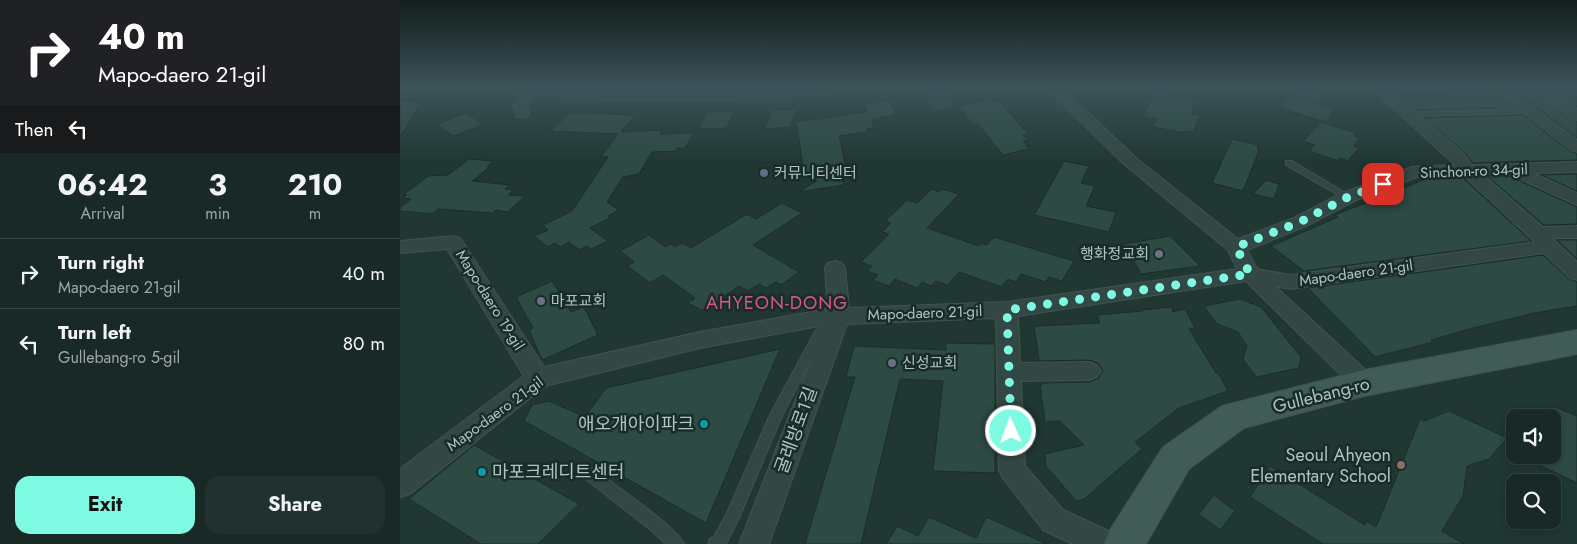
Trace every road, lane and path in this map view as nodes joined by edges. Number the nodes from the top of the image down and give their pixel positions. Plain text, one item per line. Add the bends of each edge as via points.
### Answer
1 (1078, 111) edge
2 (1408, 111) edge
3 (1513, 111) edge
4 (1528, 111) edge
5 (1411, 114) junction
6 (1577, 147) edge
7 (1289, 163) dead end
8 (1577, 167) edge
9 (1511, 169) junction
10 (1467, 170) junction
11 (1348, 197) junction
12 (1577, 200) edge
13 (1577, 232) edge
14 (1543, 239) junction
15 (400, 247) edge
16 (1236, 247) junction
17 (836, 268) dead end
18 (1577, 272) edge
19 (1250, 274) junction
20 (1007, 310) junction
21 (833, 317) junction
22 (1577, 342) edge
23 (1089, 371) dead end
24 (1008, 372) junction
25 (538, 378) junction
26 (1364, 383) junction
27 (587, 472) dead end
28 (400, 485) edge
29 (677, 544) edge
30 (715, 544) edge
31 (754, 544) edge
32 (1105, 544) edge
33 (1124, 544) edge

1 - 16 street via 1130,161
2 - 5 street
3 - 5 lane
4 - 6 street
5 - 10 street via 1458,157
7 - 11 lane
8 - 9 street, Sinchon-ro 34-gil
9 - 10 street, Sinchon-ro 34-gil
9 - 12 street
10 - 11 street, Sinchon-ro 34-gil via 1418,171
10 - 14 street
11 - 16 street, Sinchon-ro 34-gil via 1300,222
13 - 14 street, Mapo-daero 21-gil
14 - 18 street
14 - 19 street, Mapo-daero 21-gil via 1290,282
15 - 25 street, Mapo-daero 19-gil via 453,242
16 - 19 street
17 - 21 street
19 - 20 street, Mapo-daero 21-gil
19 - 26 street
20 - 21 street, Mapo-daero 21-gil
20 - 24 street
21 - 25 street, Mapo-daero 21-gil via 700,340
21 - 30 lane via 775,417 732,518
21 - 31 street, 굴레방로1길
22 - 26 street, Gullebang-ro
23 - 24 street
24 - 32 street via 1012,470 1053,520
25 - 28 street, Mapo-daero 21-gil
26 - 33 street, Gullebang-ro via 1234,416 1176,458
27 - 29 lane

